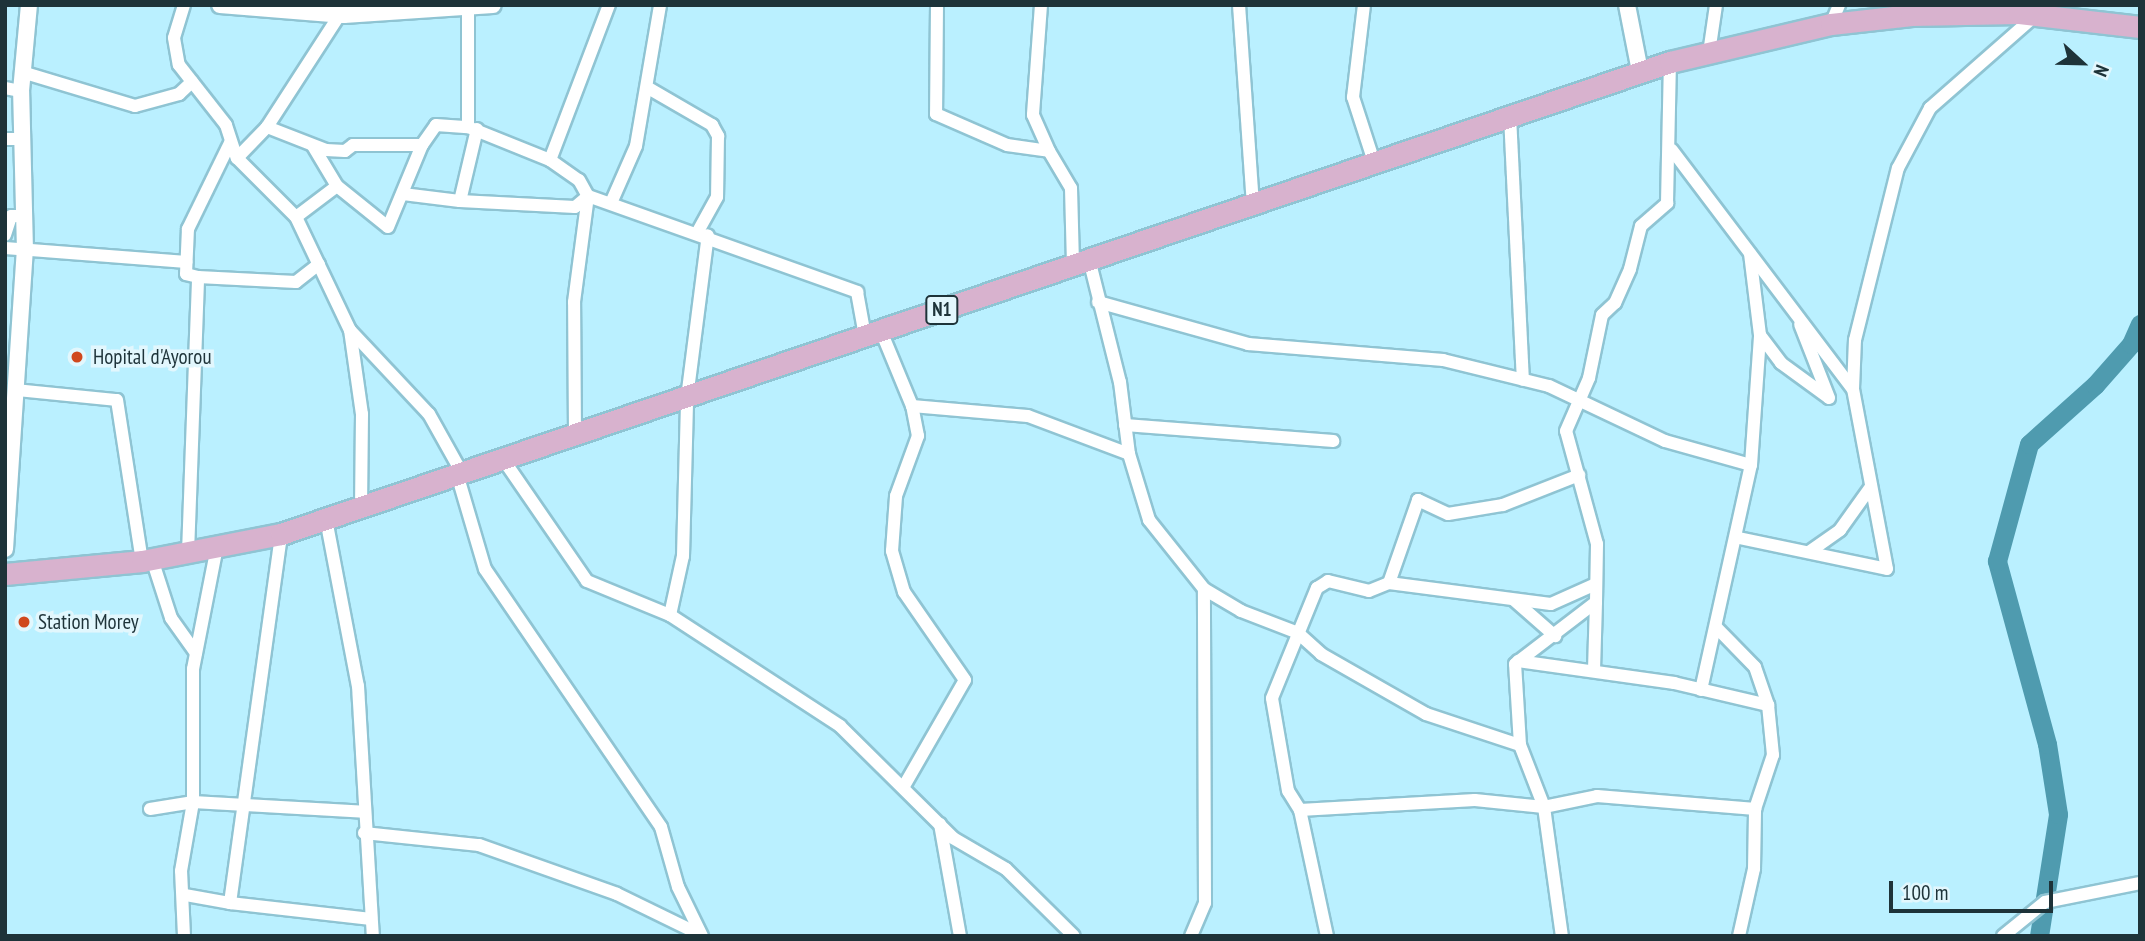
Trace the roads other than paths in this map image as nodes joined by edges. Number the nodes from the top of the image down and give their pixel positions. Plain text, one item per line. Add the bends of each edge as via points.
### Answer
1 (29, 5) edge
2 (184, 5) edge
3 (219, 5) edge
4 (494, 5) edge
5 (609, 5) edge
6 (660, 5) edge
7 (937, 5) edge
8 (1041, 5) edge
9 (1239, 5) edge
10 (1364, 5) edge
11 (1627, 5) edge
12 (1716, 5) edge
13 (468, 7) junction
14 (287, 8) edge
15 (416, 9) edge
16 (345, 10) edge
17 (1835, 14) edge
18 (2036, 15) junction
19 (2140, 27) edge
20 (1709, 53) junction
21 (1670, 62) junction
22 (1640, 71) junction
23 (22, 72) junction
24 (192, 82) junction
25 (650, 89) junction
26 (13, 90) edge
27 (1510, 116) junction
28 (267, 127) junction
29 (472, 128) junction
30 (5, 139) edge
31 (22, 139) junction
32 (230, 143) junction
33 (422, 145) junction
34 (313, 146) junction
35 (1672, 150) junction
36 (1049, 151) junction
37 (237, 158) junction
38 (550, 160) junction
39 (1374, 162) junction
40 (337, 186) junction
41 (403, 194) junction
42 (588, 196) junction
43 (460, 201) junction
44 (1253, 202) junction
45 (611, 203) junction
46 (14, 216) edge
47 (296, 218) junction
48 (703, 233) junction
49 (5, 235) edge
50 (5, 248) edge
51 (25, 251) junction
52 (1750, 253) junction
53 (186, 262) junction
54 (1081, 262) junction
55 (319, 264) junction
56 (198, 277) junction
57 (1098, 302) junction
58 (1798, 316) junction
59 (349, 330) junction
60 (873, 333) junction
61 (1760, 335) junction
62 (1523, 380) junction
63 (1853, 389) junction
64 (16, 390) junction
65 (687, 398) junction
66 (1576, 402) junction
67 (912, 406) junction
68 (1125, 425) junction
69 (575, 434) junction
70 (1333, 441) dead end
71 (1129, 454) junction
72 (503, 459) junction
73 (1751, 465) junction
74 (459, 474) junction
75 (1579, 475) junction
76 (1870, 488) junction
77 (361, 506) junction
78 (326, 519) junction
79 (281, 534) junction
80 (1739, 538) junction
81 (218, 547) junction
82 (5, 549) edge
83 (1809, 552) junction
84 (188, 553) junction
85 (147, 560) junction
86 (5, 574) edge
87 (1389, 583) junction
88 (1596, 584) junction
89 (1204, 589) junction
90 (1511, 597) junction
91 (1596, 602) junction
92 (670, 615) junction
93 (1717, 628) junction
94 (1298, 633) junction
95 (1555, 636) junction
96 (196, 653) junction
97 (1518, 661) junction
98 (1594, 670) junction
99 (1702, 690) junction
100 (1768, 705) junction
101 (1520, 745) junction
102 (904, 786) junction
103 (193, 802) junction
104 (1544, 807) junction
105 (241, 808) junction
106 (150, 809) dead end
107 (1755, 809) junction
108 (1300, 810) junction
109 (364, 812) junction
110 (940, 824) junction
111 (364, 833) junction
112 (2140, 883) edge
113 (185, 895) junction
114 (230, 903) junction
115 (371, 919) junction
116 (702, 935) edge
117 (184, 936) edge
118 (373, 936) edge
119 (960, 936) edge
120 (1074, 936) edge
121 (1191, 936) edge
122 (1327, 936) edge
123 (1562, 936) edge
124 (1740, 936) edge
125 (2003, 936) edge

1 - 23 street
2 - 24 street via 174,38 179,65
3 - 14 street
4 - 13 street
5 - 38 street
6 - 25 street
7 - 36 street via 936,114 1007,145
8 - 36 street via 1033,115
9 - 44 street
10 - 39 street via 1353,97
11 - 22 street
12 - 20 street
13 - 15 street
13 - 29 street
14 - 16 street
15 - 16 street
16 - 28 street
17 - 18 main road, N1
17 - 20 main road, N1
18 - 19 main road, N1
18 - 63 street via 1930,108 1898,168 1855,340
20 - 21 main road, N1
21 - 22 main road, N1
21 - 35 street
22 - 27 main road, N1
23 - 24 street via 135,106 179,94
23 - 26 street
24 - 32 street via 226,125
25 - 45 street via 636,146
25 - 48 street via 712,125 718,136 717,197
26 - 31 street
27 - 39 main road, N1
27 - 62 street
28 - 34 street
28 - 37 street
29 - 33 street via 436,125
29 - 38 street
29 - 43 street
30 - 31 street
31 - 46 street
32 - 37 street
32 - 53 street via 188,229
33 - 34 street via 353,145 345,151
33 - 41 street
34 - 40 street
35 - 52 street
35 - 66 street via 1667,203 1641,226 1615,303 1602,315 1589,378
36 - 54 street via 1071,188
37 - 47 street
38 - 42 street via 579,180
39 - 44 main road, N1
40 - 41 street via 388,227
40 - 47 street
41 - 43 street
42 - 43 street via 575,207
42 - 45 street
42 - 69 street via 573,302
44 - 54 main road, N1
45 - 48 street
46 - 49 street
46 - 51 street
47 - 55 street
48 - 60 street via 857,292
48 - 65 street
50 - 51 street
51 - 53 street
51 - 64 street
52 - 58 street
52 - 61 street
53 - 56 street via 186,274
54 - 57 street
54 - 60 main road, N1
55 - 56 street via 296,282
55 - 59 street
56 - 84 street
57 - 62 street via 1248,344 1443,360
57 - 68 street
58 - 61 street via 1829,398 1781,363
58 - 63 street
59 - 74 street via 429,414
59 - 77 street via 362,414
60 - 65 main road, N1
60 - 67 street
61 - 73 street
62 - 66 street
63 - 76 street
64 - 82 street
64 - 85 street via 117,400
65 - 69 main road, N1
65 - 92 street via 690,492
66 - 73 street via 1665,441
66 - 75 street via 1566,431
67 - 71 street via 1028,416
67 - 102 street via 918,436 896,496 892,551 904,592 965,680
68 - 70 street
68 - 71 street
69 - 72 main road, N1
71 - 89 street via 1149,520
72 - 74 main road, N1
72 - 92 street via 587,581
73 - 80 street
74 - 77 main road, N1
74 - 116 street via 485,569 661,827 678,887
75 - 87 street via 1503,505 1448,514 1418,500
75 - 88 street via 1597,544
76 - 83 street via 1840,530
76 - 83 street via 1887,569
77 - 78 main road, N1
78 - 79 main road, N1
78 - 109 street via 358,686
79 - 81 main road, N1
79 - 105 street
80 - 83 street
80 - 93 street
81 - 84 main road, N1
81 - 96 street
84 - 85 main road, N1
85 - 86 main road, N1
85 - 96 street via 171,618
87 - 90 street via 1457,596
87 - 94 street via 1369,591 1321,582
88 - 90 street via 1551,604
88 - 91 street
89 - 94 street
89 - 121 street via 1205,903
90 - 95 street
91 - 95 street
91 - 98 street
92 - 102 street via 840,726
93 - 99 street
93 - 100 street via 1755,667
94 - 101 street via 1321,654 1426,714
94 - 108 street via 1272,698 1287,791
95 - 97 street
96 - 103 street
97 - 98 street
97 - 101 street
98 - 99 street
99 - 100 street
100 - 107 street via 1773,755
101 - 104 street
102 - 110 street
103 - 105 street
103 - 106 street
103 - 113 street via 181,871
104 - 107 street via 1597,796
104 - 108 street via 1475,800
104 - 123 street
105 - 109 street
105 - 114 street
107 - 124 street via 1754,869
108 - 122 street
109 - 111 street
110 - 119 street
110 - 120 street via 1006,869
111 - 115 street
111 - 116 street via 479,845 617,894
112 - 125 street via 2046,902
113 - 114 street
113 - 117 street
114 - 115 street
115 - 118 street

